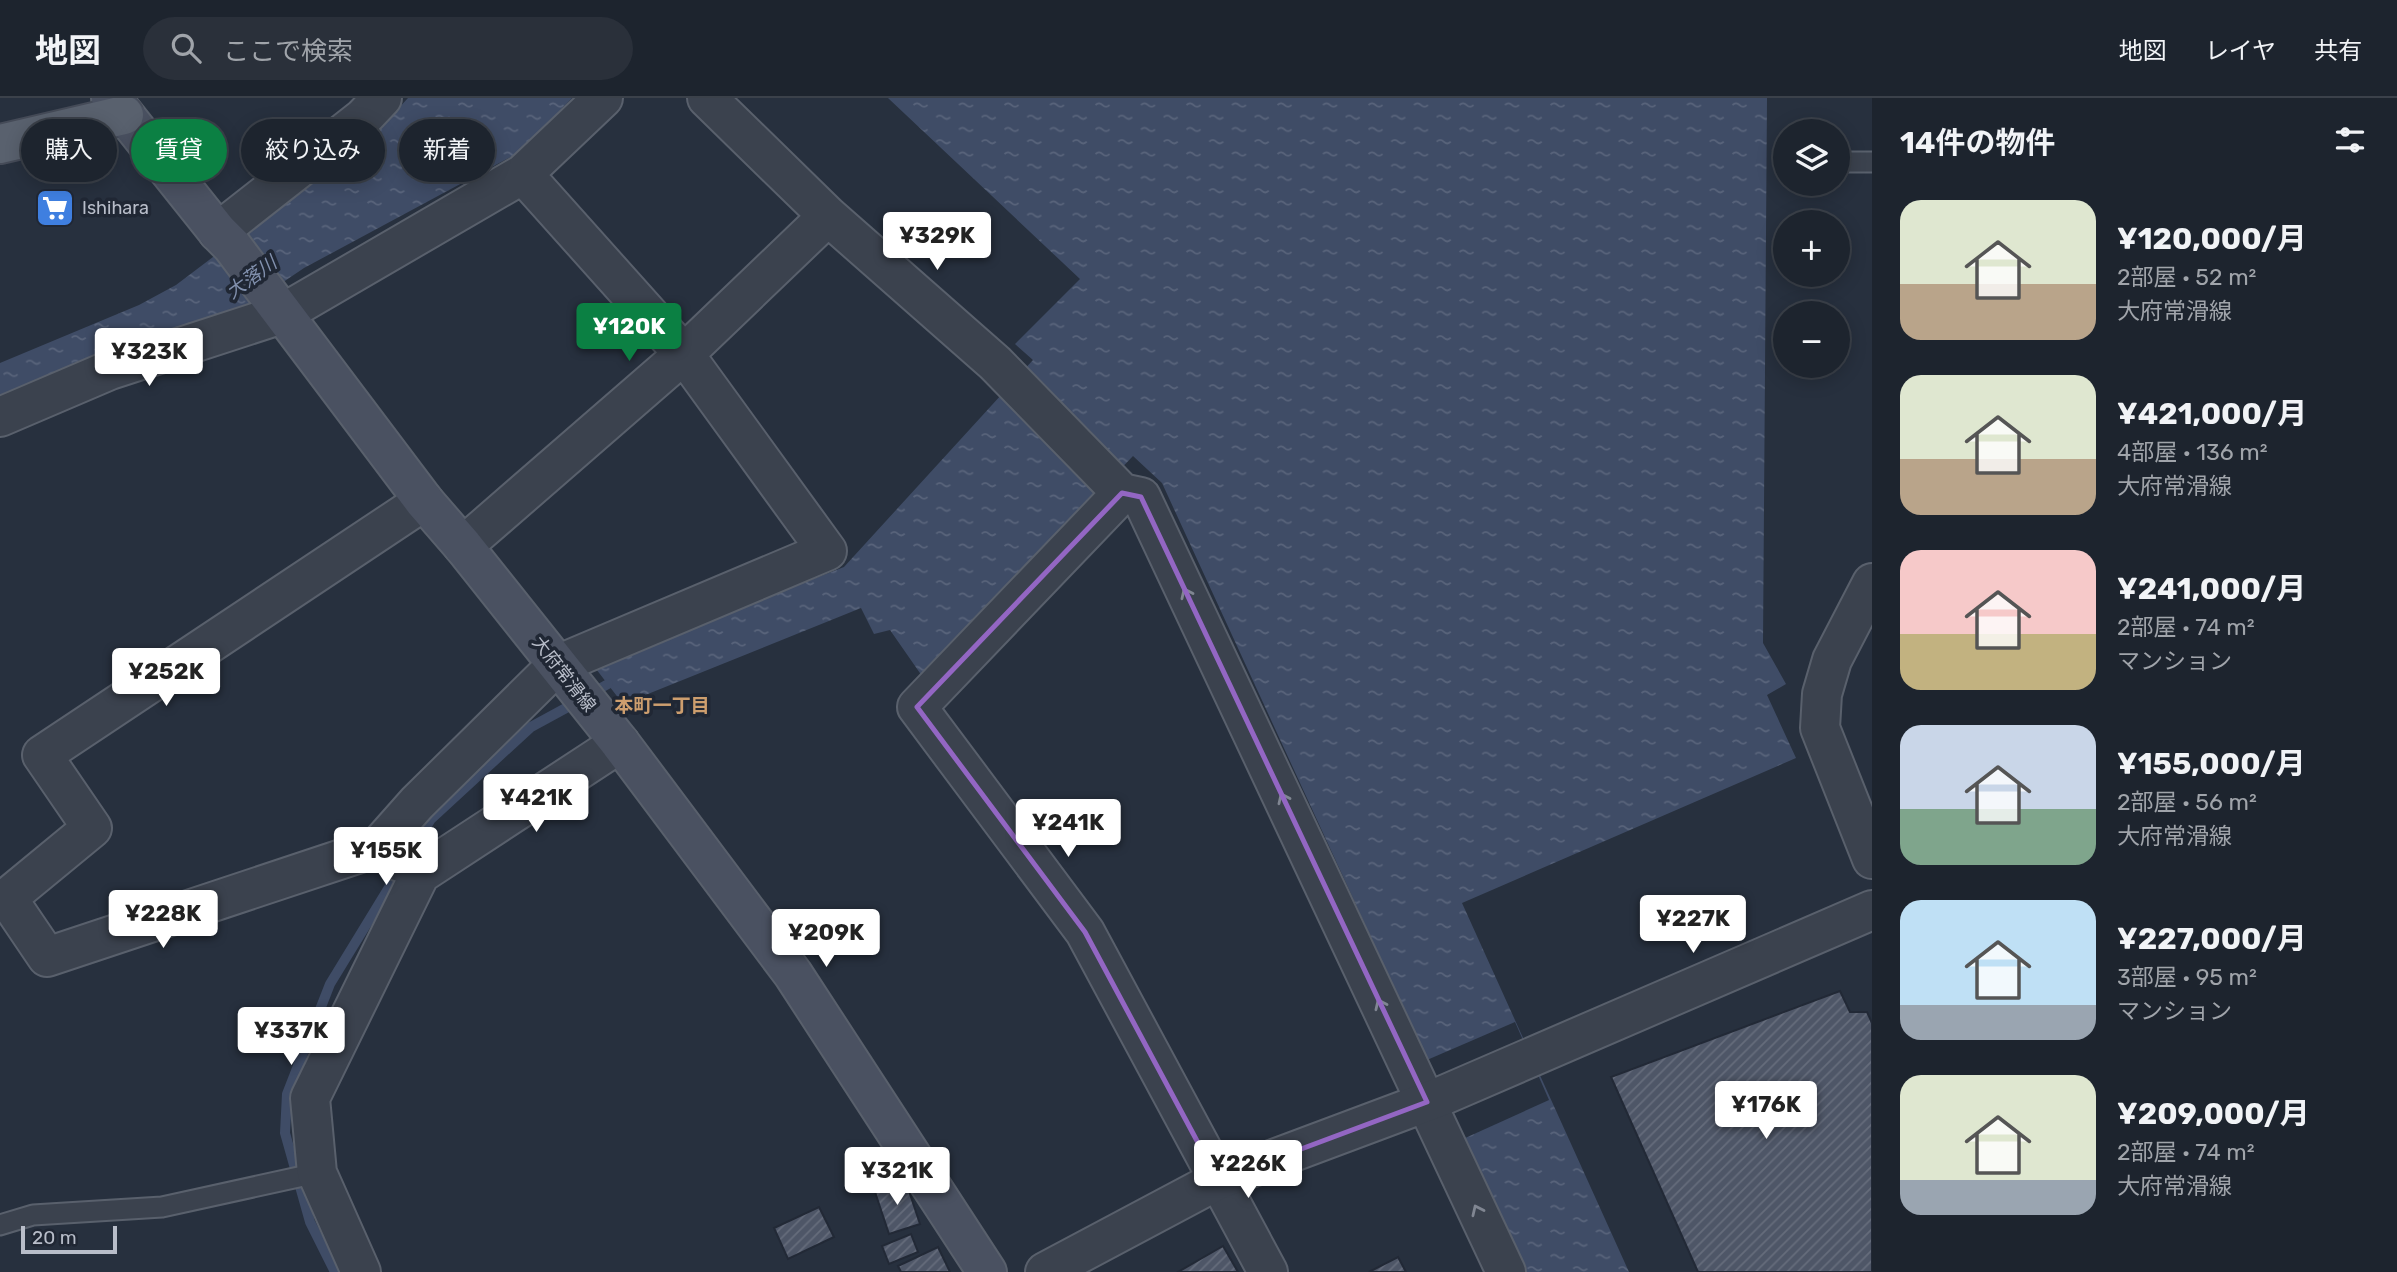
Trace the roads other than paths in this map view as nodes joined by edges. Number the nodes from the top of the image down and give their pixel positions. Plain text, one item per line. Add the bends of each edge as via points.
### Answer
1 (603, 98) edge
2 (707, 98) edge
3 (116, 103) edge
4 (363, 105) edge
5 (0, 144) edge
6 (1850, 162) edge
7 (1872, 162) edge
8 (523, 174) junction
9 (828, 216) junction
10 (225, 239) junction
11 (276, 306) junction
12 (684, 354) junction
13 (0, 417) edge
14 (1122, 493) junction
15 (424, 501) junction
16 (463, 546) junction
17 (1872, 583) edge
18 (564, 673) junction
19 (608, 729) junction
20 (382, 849) junction
21 (1872, 859) edge
22 (419, 874) junction
23 (3, 899) edge
24 (1872, 910) edge
25 (1432, 1100) junction
26 (316, 1174) junction
27 (1217, 1180) junction
28 (0, 1225) edge
29 (361, 1272) edge
30 (987, 1272) edge
31 (1045, 1272) edge
32 (1268, 1272) edge
33 (1506, 1272) edge

1 - 8 street
2 - 9 street
3 - 5 main road
3 - 10 main road, 大府常滑線
4 - 10 street
6 - 7 lane
8 - 11 street
8 - 12 street
9 - 12 street
9 - 14 street via 995,363
10 - 11 main road, 大府常滑線
11 - 13 street
11 - 15 main road, 大府常滑線
12 - 16 street
12 - 18 street via 827,551
25 -> 14 street via 1141,497
14 - 27 street via 917,706 1085,932
15 - 16 main road, 大府常滑線
15 - 23 street via 41,755 92,828
16 - 18 main road, 大府常滑線
17 - 21 street via 1832,660 1822,694 1820,729
18 - 19 main road, 大府常滑線
18 - 20 street via 417,803
19 - 22 street
19 - 30 main road, 大府常滑線 via 793,974
20 - 22 street
20 - 23 street via 47,957
22 - 26 street via 310,1098
24 - 25 street
25 - 27 street
33 -> 25 street
26 - 28 lane via 162,1207 33,1215
26 - 29 street
27 - 31 street
27 - 32 street

